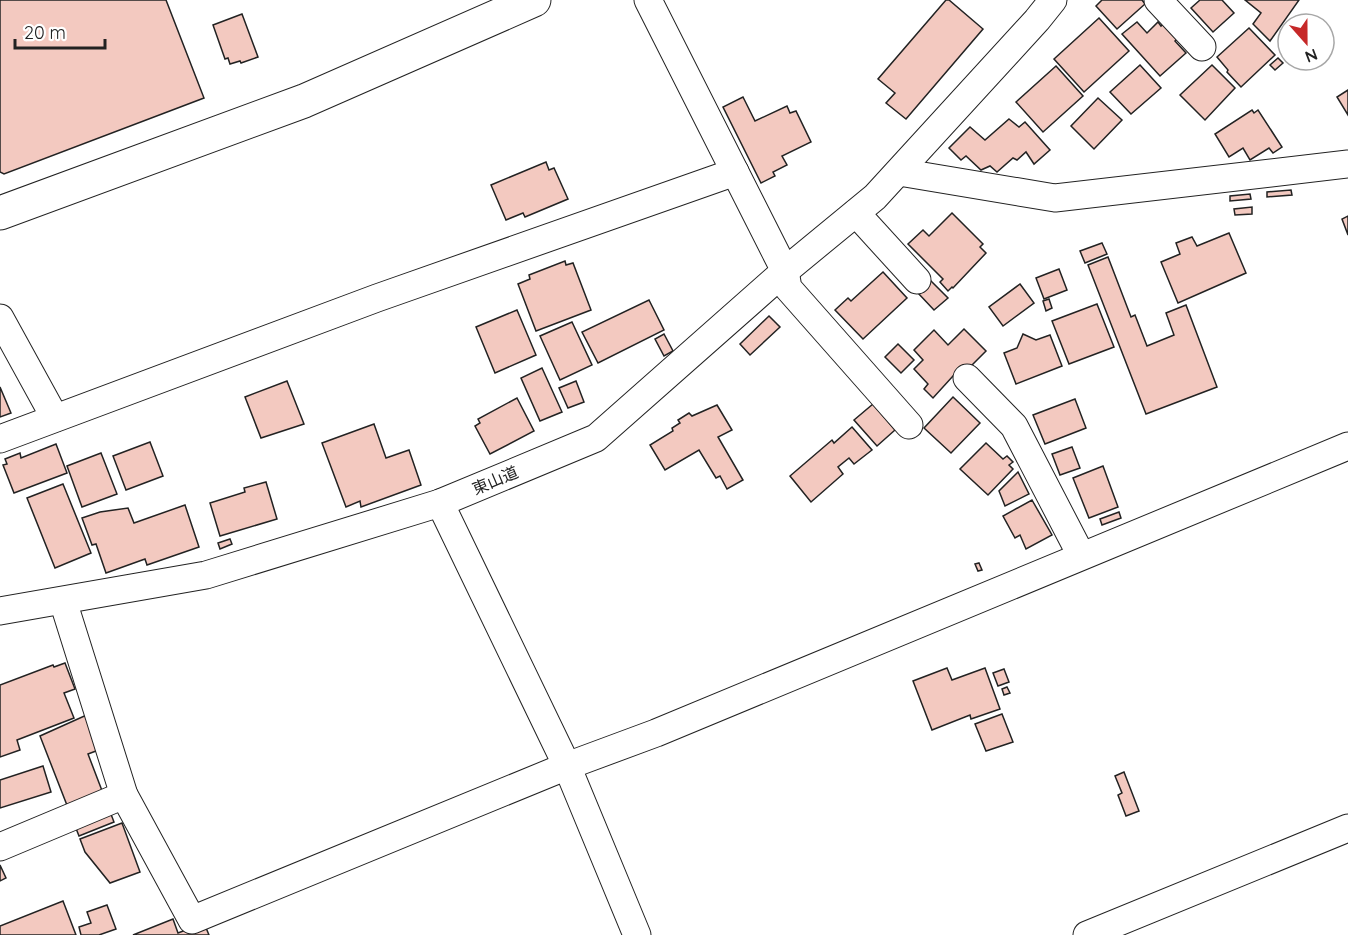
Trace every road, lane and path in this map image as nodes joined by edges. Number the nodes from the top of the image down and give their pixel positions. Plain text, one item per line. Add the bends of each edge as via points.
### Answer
1 (534, 0) edge
2 (648, 0) edge
3 (1053, 0) edge
4 (1158, 0) edge
5 (1202, 47) dead end
6 (1348, 164) edge
7 (735, 172) junction
8 (899, 172) junction
9 (0, 213) edge
10 (856, 213) junction
11 (785, 271) junction
12 (917, 280) dead end
13 (0, 318) edge
14 (967, 378) dead end
15 (55, 418) junction
16 (909, 425) dead end
17 (0, 439) edge
18 (1348, 446) edge
19 (440, 503) junction
20 (1081, 555) junction
21 (63, 601) junction
22 (0, 611) edge
23 (567, 766) junction
24 (124, 795) junction
25 (1348, 828) edge
26 (0, 847) edge
27 (637, 935) edge
28 (1087, 935) edge

1 - 9 street via 304,101
2 - 7 street
3 - 8 street, 東山道
4 - 5 street
6 - 8 street via 1055,198
7 - 11 street
7 - 15 street via 377,298
8 - 10 street, 東山道
10 - 11 street, 東山道
10 - 12 street
11 - 16 street via 788,288
11 - 19 street, 東山道 via 596,438
13 - 15 street
14 - 20 street via 1014,426
15 - 17 street
18 - 20 street
19 - 21 street, 東山道 via 206,575
19 - 23 street
20 - 23 street via 656,733
21 - 22 street, 東山道
21 - 24 street
23 - 24 street via 192,920
23 - 27 street
24 - 26 street
25 - 28 street

